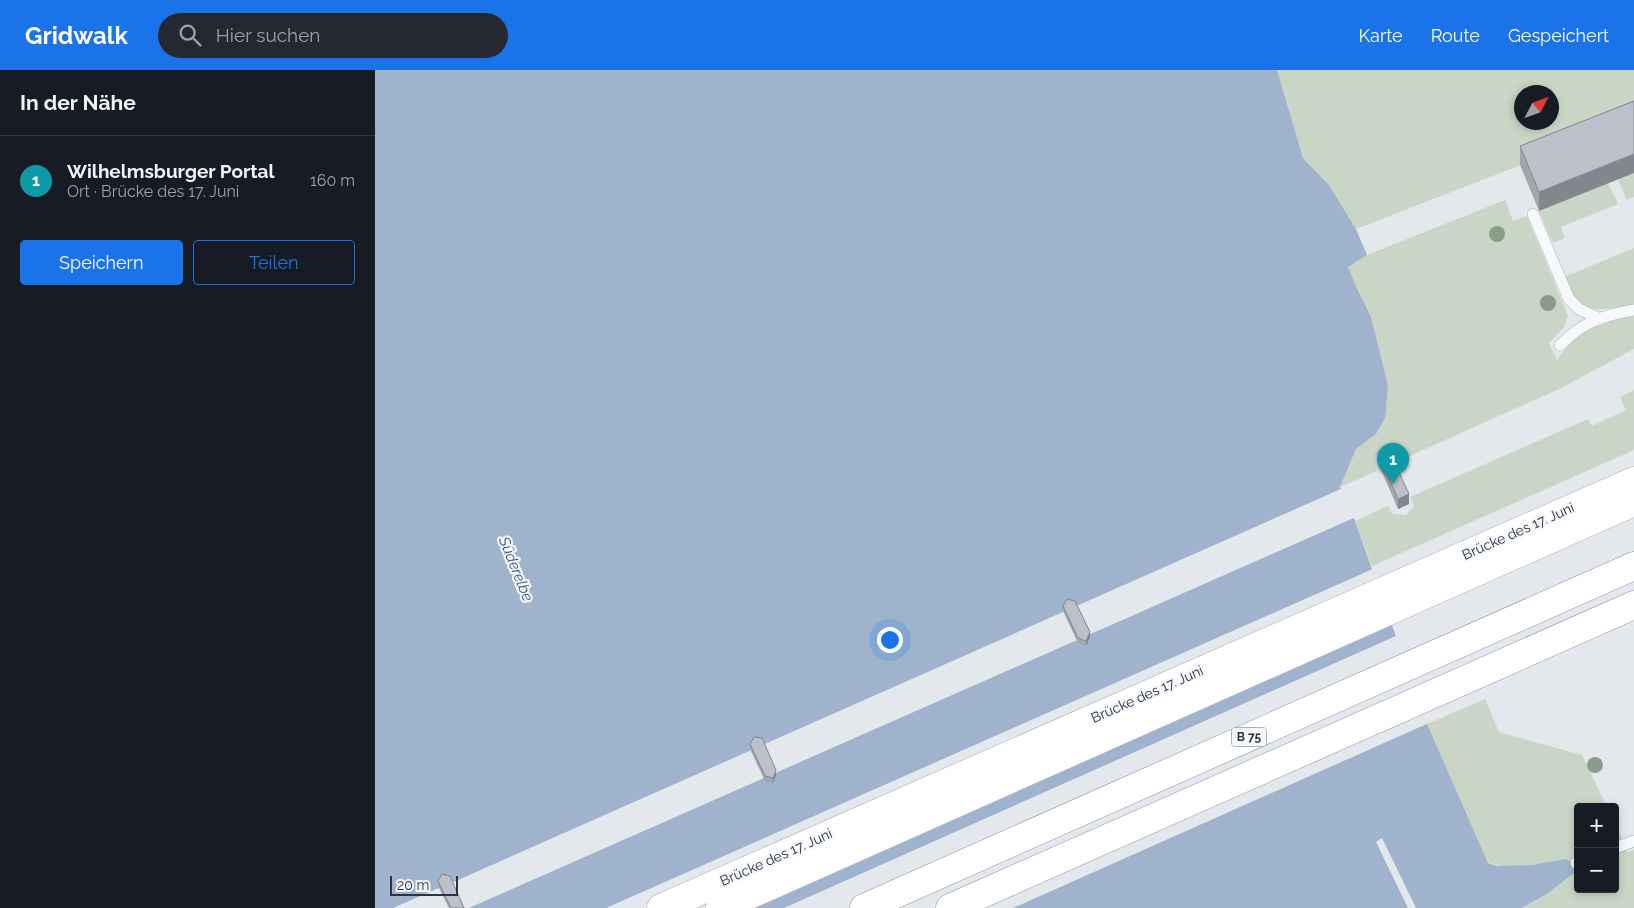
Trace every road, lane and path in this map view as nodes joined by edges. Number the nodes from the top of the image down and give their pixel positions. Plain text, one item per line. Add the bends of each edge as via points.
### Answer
1 (1533, 214) dead end
2 (1634, 310) edge
3 (1598, 318) junction
4 (1561, 345) dead end
5 (1630, 493) edge
6 (1634, 566) edge
7 (1634, 605) edge
8 (1634, 841) edge
9 (1619, 847) edge
10 (661, 908) edge
11 (720, 908) edge
12 (864, 908) edge
13 (950, 908) edge

1 - 3 lane via 1569,299 1579,309
2 - 3 lane
3 - 4 lane via 1576,330
5 - 10 main road, Brücke des 17. Juni
5 - 11 main road, Brücke des 17. Juni
6 - 12 main road, B 75
7 - 13 main road, B 75
8 - 9 lane

